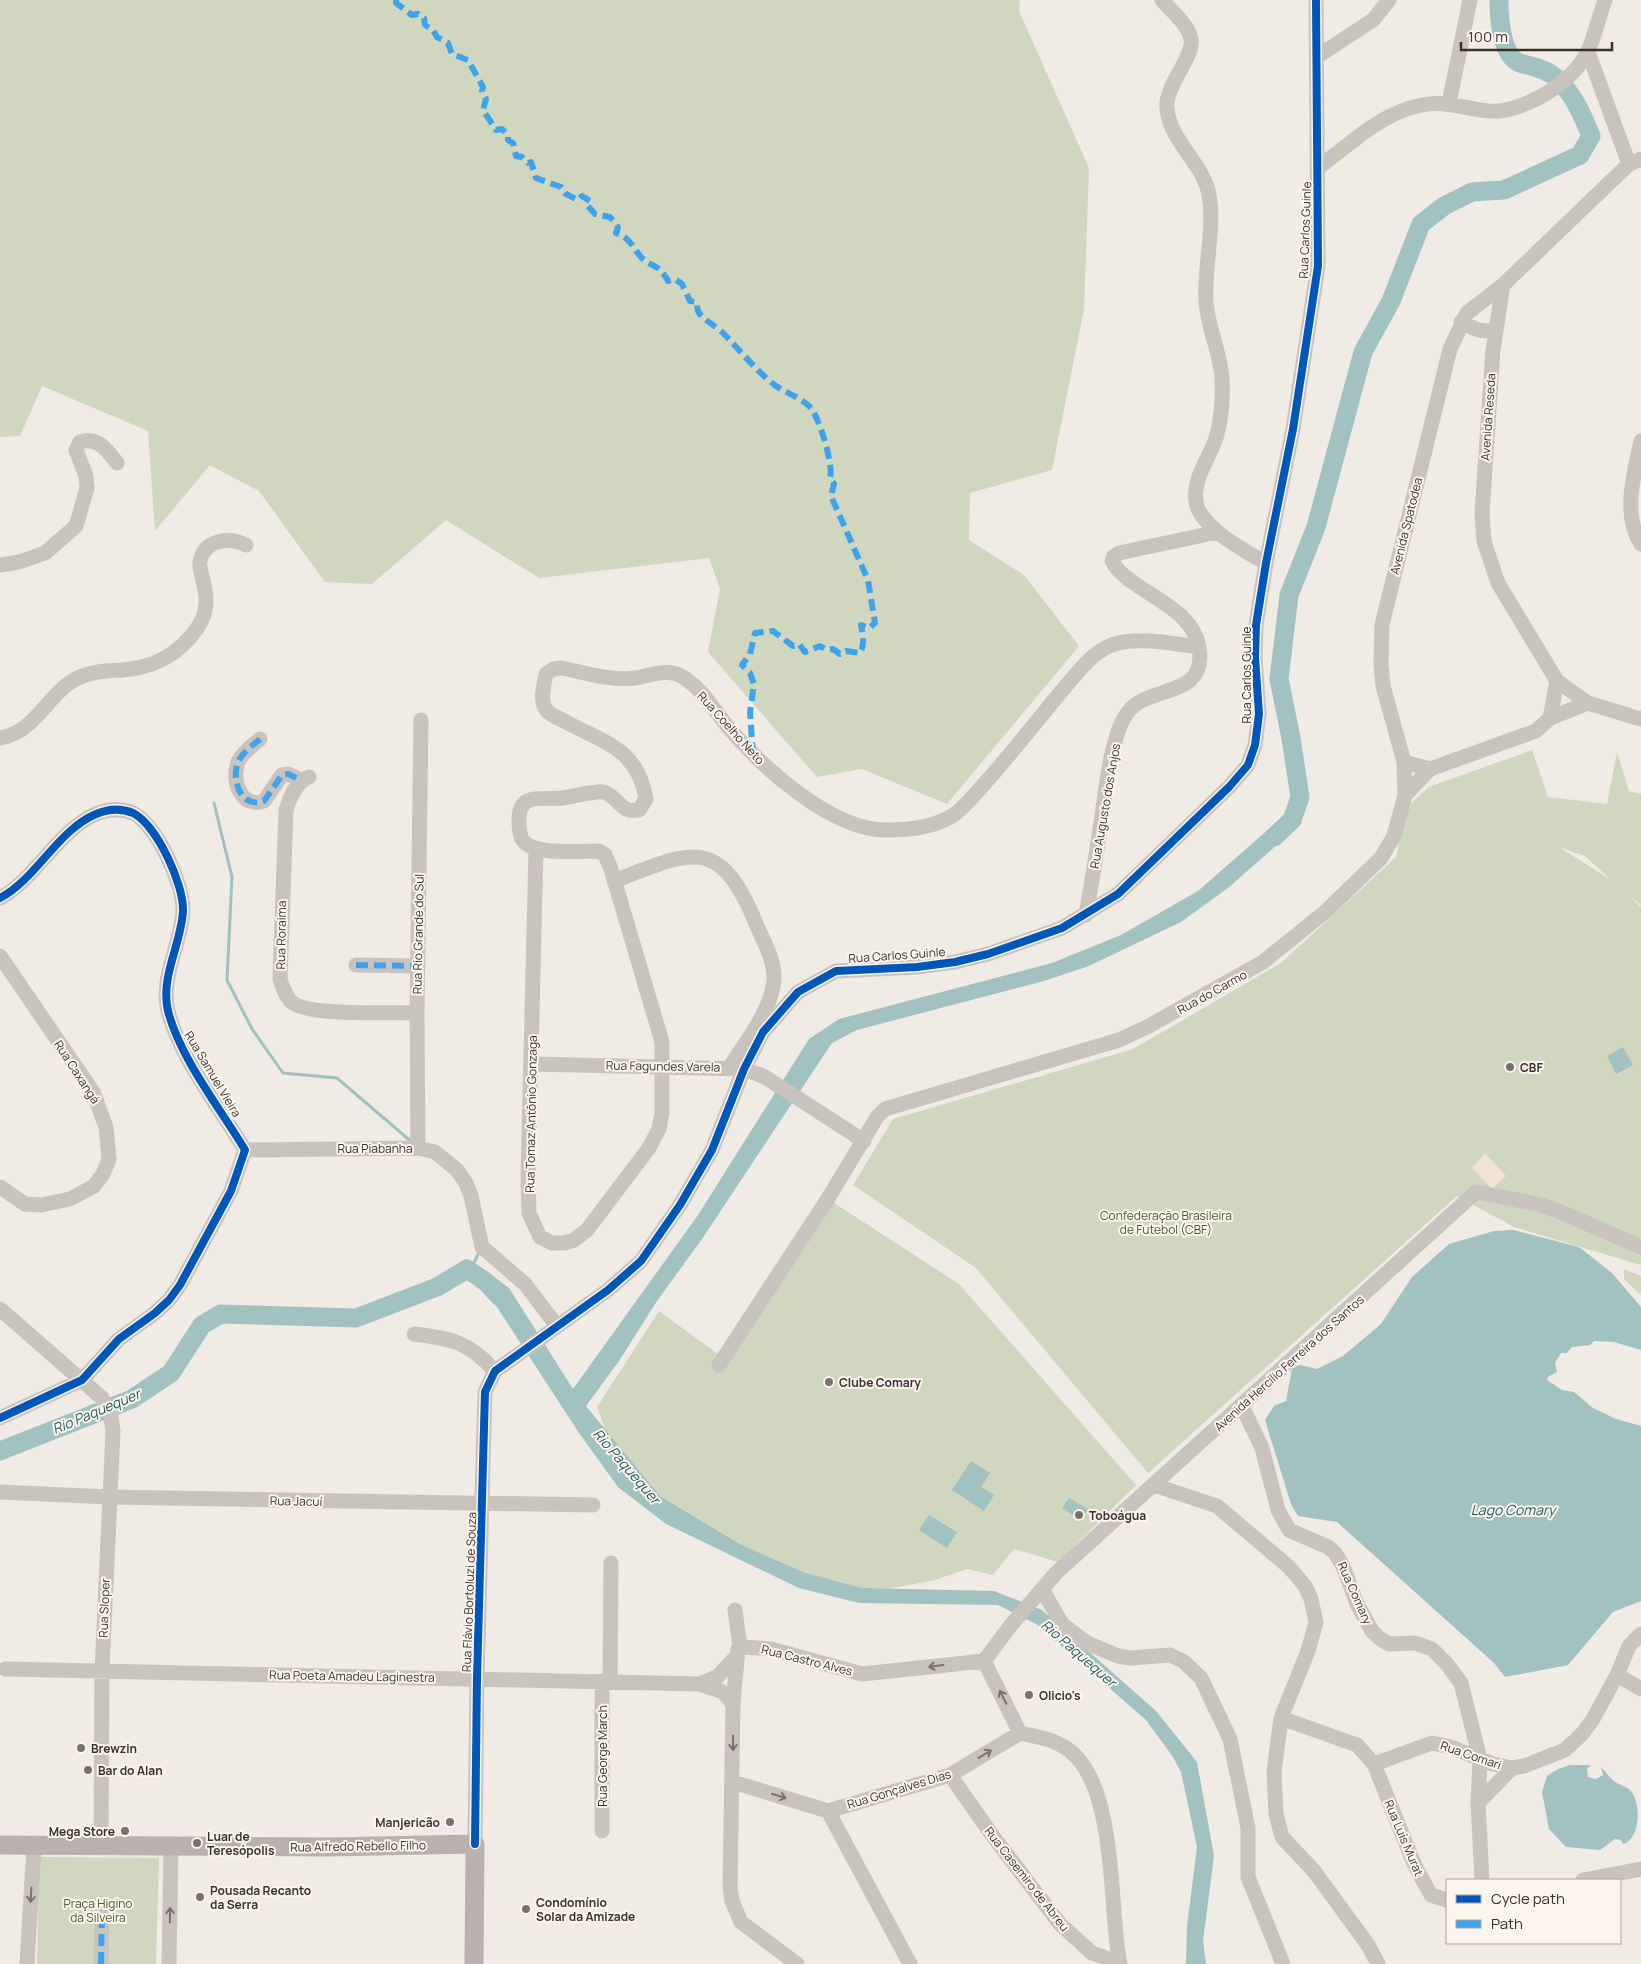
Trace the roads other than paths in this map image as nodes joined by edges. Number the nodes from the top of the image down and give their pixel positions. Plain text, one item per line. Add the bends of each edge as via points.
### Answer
1 (1162, 0) edge
2 (1316, 0) edge
3 (1389, 0) edge
4 (1470, 0) edge
5 (1605, 0) edge
6 (1588, 52) junction
7 (1318, 56) junction
8 (1449, 102) junction
9 (1635, 161) edge
10 (1318, 168) junction
11 (1503, 285) junction
12 (1461, 322) junction
13 (1496, 332) junction
14 (1641, 441) edge
15 (117, 463) dead end
16 (1218, 532) junction
17 (1641, 544) edge
18 (246, 545) dead end
19 (1266, 563) junction
20 (0, 565) edge
21 (1199, 647) junction
22 (1557, 681) junction
23 (1588, 703) junction
24 (1550, 718) junction
25 (1641, 719) edge
26 (421, 720) dead end
27 (0, 738) edge
28 (260, 739) dead end
29 (1404, 762) junction
30 (1430, 769) junction
31 (1405, 795) junction
32 (536, 850) junction
33 (614, 881) junction
34 (0, 898) edge
35 (1086, 915) junction
36 (0, 956) edge
37 (356, 966) dead end
38 (418, 966) junction
39 (417, 1013) junction
40 (532, 1064) junction
41 (662, 1066) junction
42 (737, 1068) junction
43 (864, 1141) junction
44 (418, 1148) junction
45 (245, 1150) junction
46 (0, 1188) edge
47 (1641, 1247) edge
48 (0, 1309) edge
49 (551, 1330) junction
50 (414, 1334) dead end
51 (719, 1365) dead end
52 (495, 1371) junction
53 (82, 1380) junction
54 (1242, 1406) junction
55 (0, 1418) edge
56 (1154, 1485) junction
57 (0, 1492) edge
58 (109, 1497) junction
59 (484, 1505) junction
60 (593, 1505) dead end
61 (611, 1563) dead end
62 (1042, 1589) junction
63 (735, 1610) dead end
64 (1641, 1634) edge
65 (738, 1652) junction
66 (984, 1661) junction
67 (5, 1669) dead end
68 (102, 1671) junction
69 (1617, 1675) junction
70 (477, 1678) junction
71 (606, 1682) junction
72 (699, 1684) junction
73 (1641, 1689) edge
74 (733, 1704) junction
75 (1281, 1718) junction
76 (1020, 1733) junction
77 (1480, 1759) junction
78 (1374, 1764) junction
79 (1512, 1768) junction
80 (950, 1775) junction
81 (733, 1782) junction
82 (1478, 1803) junction
83 (828, 1811) junction
84 (602, 1831) dead end
85 (475, 1844) junction
86 (0, 1845) edge
87 (34, 1846) junction
88 (171, 1846) junction
89 (101, 1847) junction
90 (1641, 1869) edge
91 (1482, 1879) edge
92 (1588, 1879) edge
93 (1446, 1900) edge
94 (102, 1914) dead end
95 (27, 1964) edge
96 (102, 1964) edge
97 (169, 1964) edge
98 (474, 1964) edge
99 (797, 1964) edge
100 (910, 1964) edge
101 (1120, 1964) edge
102 (1282, 1964) edge
103 (1378, 1964) edge

1 - 16 street via 1191,39 1191,49 1170,89 1166,108 1170,126 1208,189 1207,316 1222,375 1222,403 1215,440 1196,491 1200,512
2 - 7 street, Rua Carlos Guinle
3 - 7 street via 1373,20
4 - 8 street
5 - 6 street
6 - 8 street via 1568,76 1526,105 1505,111 1487,111
6 - 9 street
7 - 10 street, Rua Carlos Guinle
8 - 10 street via 1420,105 1386,117
9 - 11 street
10 - 19 street, Rua Carlos Guinle via 1318,266 1293,429
11 - 12 street, Avenida Spatodea via 1467,313
11 - 13 street, Avenida Reseda
12 - 13 street via 1478,330
12 - 29 street, Avenida Spatodea via 1450,349 1382,625 1380,664 1383,686
13 - 22 street, Avenida Reseda via 1482,513 1484,541 1498,583
14 - 17 street via 1632,482 1631,515 1635,535
15 - 20 street via 97,441 80,442 76,450 87,488 76,526 45,553
16 - 19 street
16 - 21 street via 1119,553 1113,556 1112,561 1118,570 1172,607 1195,635
18 - 27 street via 225,540 206,550 200,561 207,606 191,637 172,655 146,667 106,670 79,677 24,727
19 - 35 street, Rua Carlos Guinle via 1256,625 1259,714 1252,757 1229,787 1131,882
21 - 32 street, Rua Coelho Neto via 1131,641 1102,649 1086,662 1010,755 954,814 920,828 887,830 857,826 780,780 728,728 705,698 680,676 660,673 621,679 553,669 546,674 544,683 546,710 604,740 625,755 642,777 646,799 639,810 632,812 626,811 601,791 527,801 519,816 520,832 527,845
21 - 35 street, Rua Augusto dos Anjos via 1196,672 1191,680 1144,700 1124,718 1108,777
22 - 23 street, Avenida Reseda
22 - 24 street
23 - 24 street, Rua do Carmo
23 - 25 street, Avenida Reseda
24 - 30 street, Rua do Carmo via 1536,731
26 - 38 street, Rua Rio Grande do Sul
28 - 39 street, Rua Roraima via 238,762 237,786 244,799 251,803 264,801 282,775 305,779 290,798 283,830 280,979 285,992 292,1003 310,1010
29 - 30 street
29 - 31 street, Avenida Spatodea
30 - 31 street, Rua do Carmo
31 - 43 street, Rua do Carmo via 1394,836 1381,858 1324,912 1263,962 1119,1040 896,1104 877,1117
32 - 33 street, Rua Tomaz Antônio Gonzaga via 599,851 608,860
32 - 40 street, Rua Tomaz Antônio Gonzaga
33 - 41 street, Rua Tomaz Antônio Gonzaga via 657,1022 662,1042
33 - 42 street via 671,860 694,856 722,866 739,887 772,962 774,977 771,996
34 - 45 street, Rua Samuel Vieira via 30,874 79,825 96,814 115,809 133,814 148,825 173,870 183,910 167,979 168,1009 174,1030
35 - 42 street, Rua Carlos Guinle via 1035,938 955,962 843,970 824,976 798,992
36 - 46 street, Rua Caxangá via 93,1092 106,1127 109,1159 94,1186 70,1199 41,1206 25,1204
37 - 38 street
38 - 39 street, Rua Rio Grande do Sul
39 - 44 street, Rua Rio Grande do Sul
40 - 41 street, Rua Fagundes Varela
40 - 41 street, Rua Tomaz Antônio Gonzaga via 530,1213 540,1237 552,1243 574,1240 587,1230 649,1148 659,1130 662,1114
41 - 42 street, Rua Fagundes Varela
42 - 43 street, Rua Fagundes Varela via 765,1077
42 - 49 street, Rua Flávio Bortoluzi de Souza via 712,1150 660,1236 625,1276
43 - 51 street, Rua do Carmo
44 - 45 street, Rua Piabanha
44 - 49 street, Rua Piabanha via 435,1152 457,1170 471,1196 482,1247 525,1284
45 - 53 street via 230,1191 180,1285 162,1307 107,1349
47 - 54 street, Avenida Hercílio Ferreira dos Santos via 1556,1210 1476,1192
48 - 53 street, Rua Sloper
49 - 52 street, Rua Flávio Bortoluzi de Souza
50 - 52 street via 465,1345
52 - 59 street, Rua Flávio Bortoluzi de Souza via 485,1392
53 - 55 street
53 - 58 street, Rua Sloper via 102,1398 111,1416
54 - 56 street, Avenida Hercílio Ferreira dos Santos
54 - 77 street, Rua Comary via 1262,1448 1283,1522 1289,1530 1328,1546 1335,1553 1357,1604 1379,1638 1389,1644 1423,1644 1447,1664 1465,1694
56 - 62 street, Avenida Hercílio Ferreira dos Santos
56 - 75 street via 1217,1506 1289,1567 1305,1586 1315,1609 1316,1622
57 - 58 street, Rua Jacuí
58 - 59 street, Rua Jacuí
58 - 68 street, Rua Sloper
59 - 60 street, Rua Jacuí
59 - 70 street, Rua Flávio Bortoluzi de Souza
61 - 71 street, Rua George March
62 - 66 street, Avenida Hercílio Ferreira dos Santos
62 - 102 street via 1062,1624 1087,1644 1131,1658 1170,1655 1183,1661 1201,1678 1230,1739 1248,1828 1248,1877
63 - 65 street
64 - 69 street, Rua Comari via 1629,1646
66 -> 65 street, Rua Castro Alves via 862,1674 771,1649
65 - 72 street, Rua Poeta Amadeu Laginestra via 717,1677
65 - 74 street
76 -> 66 street
67 - 68 street, Rua Poeta Amadeu Laginestra
68 - 70 street, Rua Poeta Amadeu Laginestra
68 - 89 street, Rua Sloper
69 - 73 street
69 - 79 street, Rua Comari via 1593,1718 1573,1744 1542,1759
70 - 71 street, Rua Poeta Amadeu Laginestra
70 - 85 street, Rua Flávio Bortoluzi de Souza
71 - 72 street, Rua Poeta Amadeu Laginestra
71 - 84 street, Rua George March
72 - 74 street, Rua Poeta Amadeu Laginestra via 724,1692
74 -> 81 street
75 - 78 street via 1357,1745
75 - 103 street via 1274,1792 1282,1837 1314,1870
80 -> 76 street, Rua Gonçalves Dias
76 - 101 street via 1061,1745 1073,1753 1096,1788 1108,1852
77 - 78 street, Rua Comari via 1432,1743
77 - 79 street, Rua Comari
77 - 82 street, Rua Comary
78 - 93 street, Rua Luís Murat via 1420,1877 1431,1895
79 - 82 street
80 - 83 street, Rua Gonçalves Dias
80 - 101 street, Rua Casemiro de Abreu via 1060,1924 1092,1953
81 -> 83 street
81 - 99 street via 730,1886 736,1914 754,1933
82 - 91 street, Rua Comary
83 - 100 street
85 - 88 main road, Rua Alfredo Rebello Filho
85 - 98 main road, Rua Flávio Bortoluzi de Souza
86 - 87 main road, Rua Alfredo Rebello Filho
87 - 89 main road, Rua Alfredo Rebello Filho
87 -> 95 street
88 - 89 main road, Rua Alfredo Rebello Filho
97 -> 88 street
90 - 92 street
94 - 96 street

